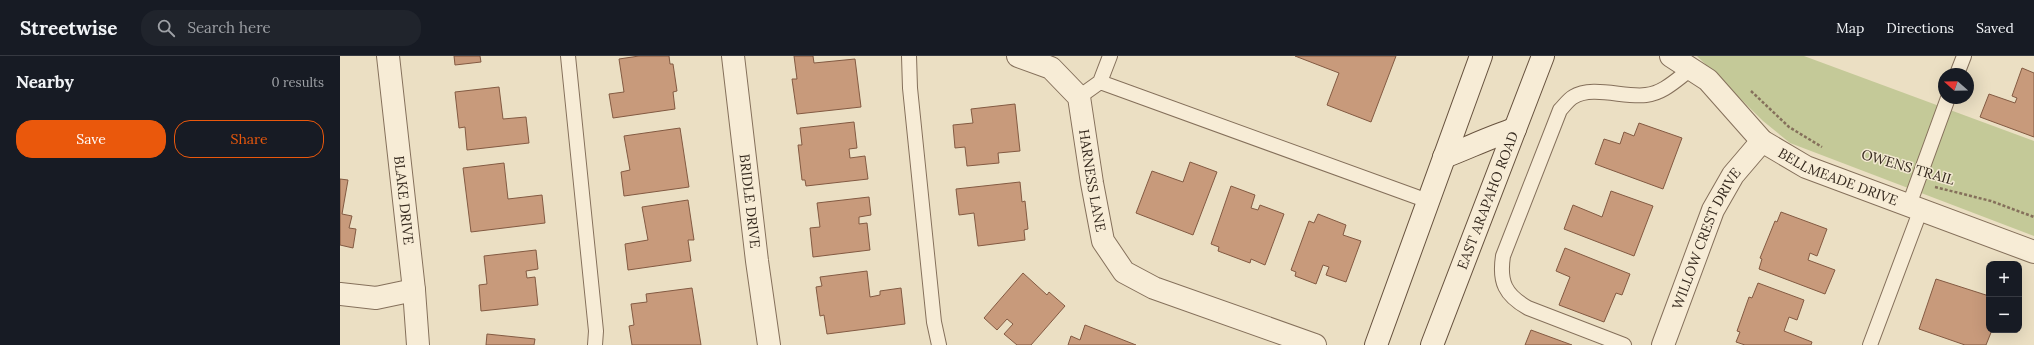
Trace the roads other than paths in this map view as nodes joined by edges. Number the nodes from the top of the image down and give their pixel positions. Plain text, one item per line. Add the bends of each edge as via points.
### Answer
1 (388, 56) edge
2 (568, 56) edge
3 (733, 56) edge
4 (909, 56) edge
5 (1018, 56) edge
6 (1110, 56) edge
7 (1481, 56) edge
8 (1543, 56) edge
9 (1671, 56) edge
10 (1964, 56) edge
11 (1959, 68) edge
12 (1690, 69) junction
13 (1100, 82) junction
14 (1079, 97) junction
15 (1946, 104) edge
16 (1515, 130) junction
17 (1762, 141) junction
18 (1444, 157) junction
19 (1428, 201) junction
20 (1915, 207) junction
21 (2034, 252) edge
22 (414, 290) junction
23 (340, 294) edge
24 (418, 345) edge
25 (595, 345) edge
26 (770, 345) edge
27 (939, 345) edge
28 (1315, 345) edge
29 (1376, 345) edge
30 (1432, 345) edge
31 (1624, 345) edge
32 (1663, 345) edge
33 (1870, 345) edge

1 - 22 street, BLAKE DRIVE
2 - 25 lane via 596,330
3 - 26 street, BRIDLE DRIVE via 756,253
4 - 27 lane via 934,322
5 - 14 street via 1051,68
6 - 13 lane
7 - 18 street
8 - 16 street, EAST ARAPAHO ROAD
9 - 12 street, BELLMEADE DRIVE
10 - 11 lane
12 - 17 street, BELLMEADE DRIVE via 1708,80
12 - 31 lane via 1664,89 1648,95 1633,96 1599,91 1573,96 1560,110 1503,256 1502,280 1516,301
13 - 14 lane
13 - 19 lane
14 - 28 street, HARNESS LANE via 1103,241 1124,272 1154,288
15 - 20 lane via 1917,183
16 - 18 street via 1488,137 1472,147
16 - 30 street, EAST ARAPAHO ROAD
17 - 20 street, BELLMEADE DRIVE via 1806,166
17 - 32 street, WILLOW CREST DRIVE via 1733,175 1713,210
18 - 19 street
19 - 29 street
20 - 21 street, BELLMEADE DRIVE
20 - 33 lane
22 - 23 street via 376,298
22 - 24 street, BLAKE DRIVE

